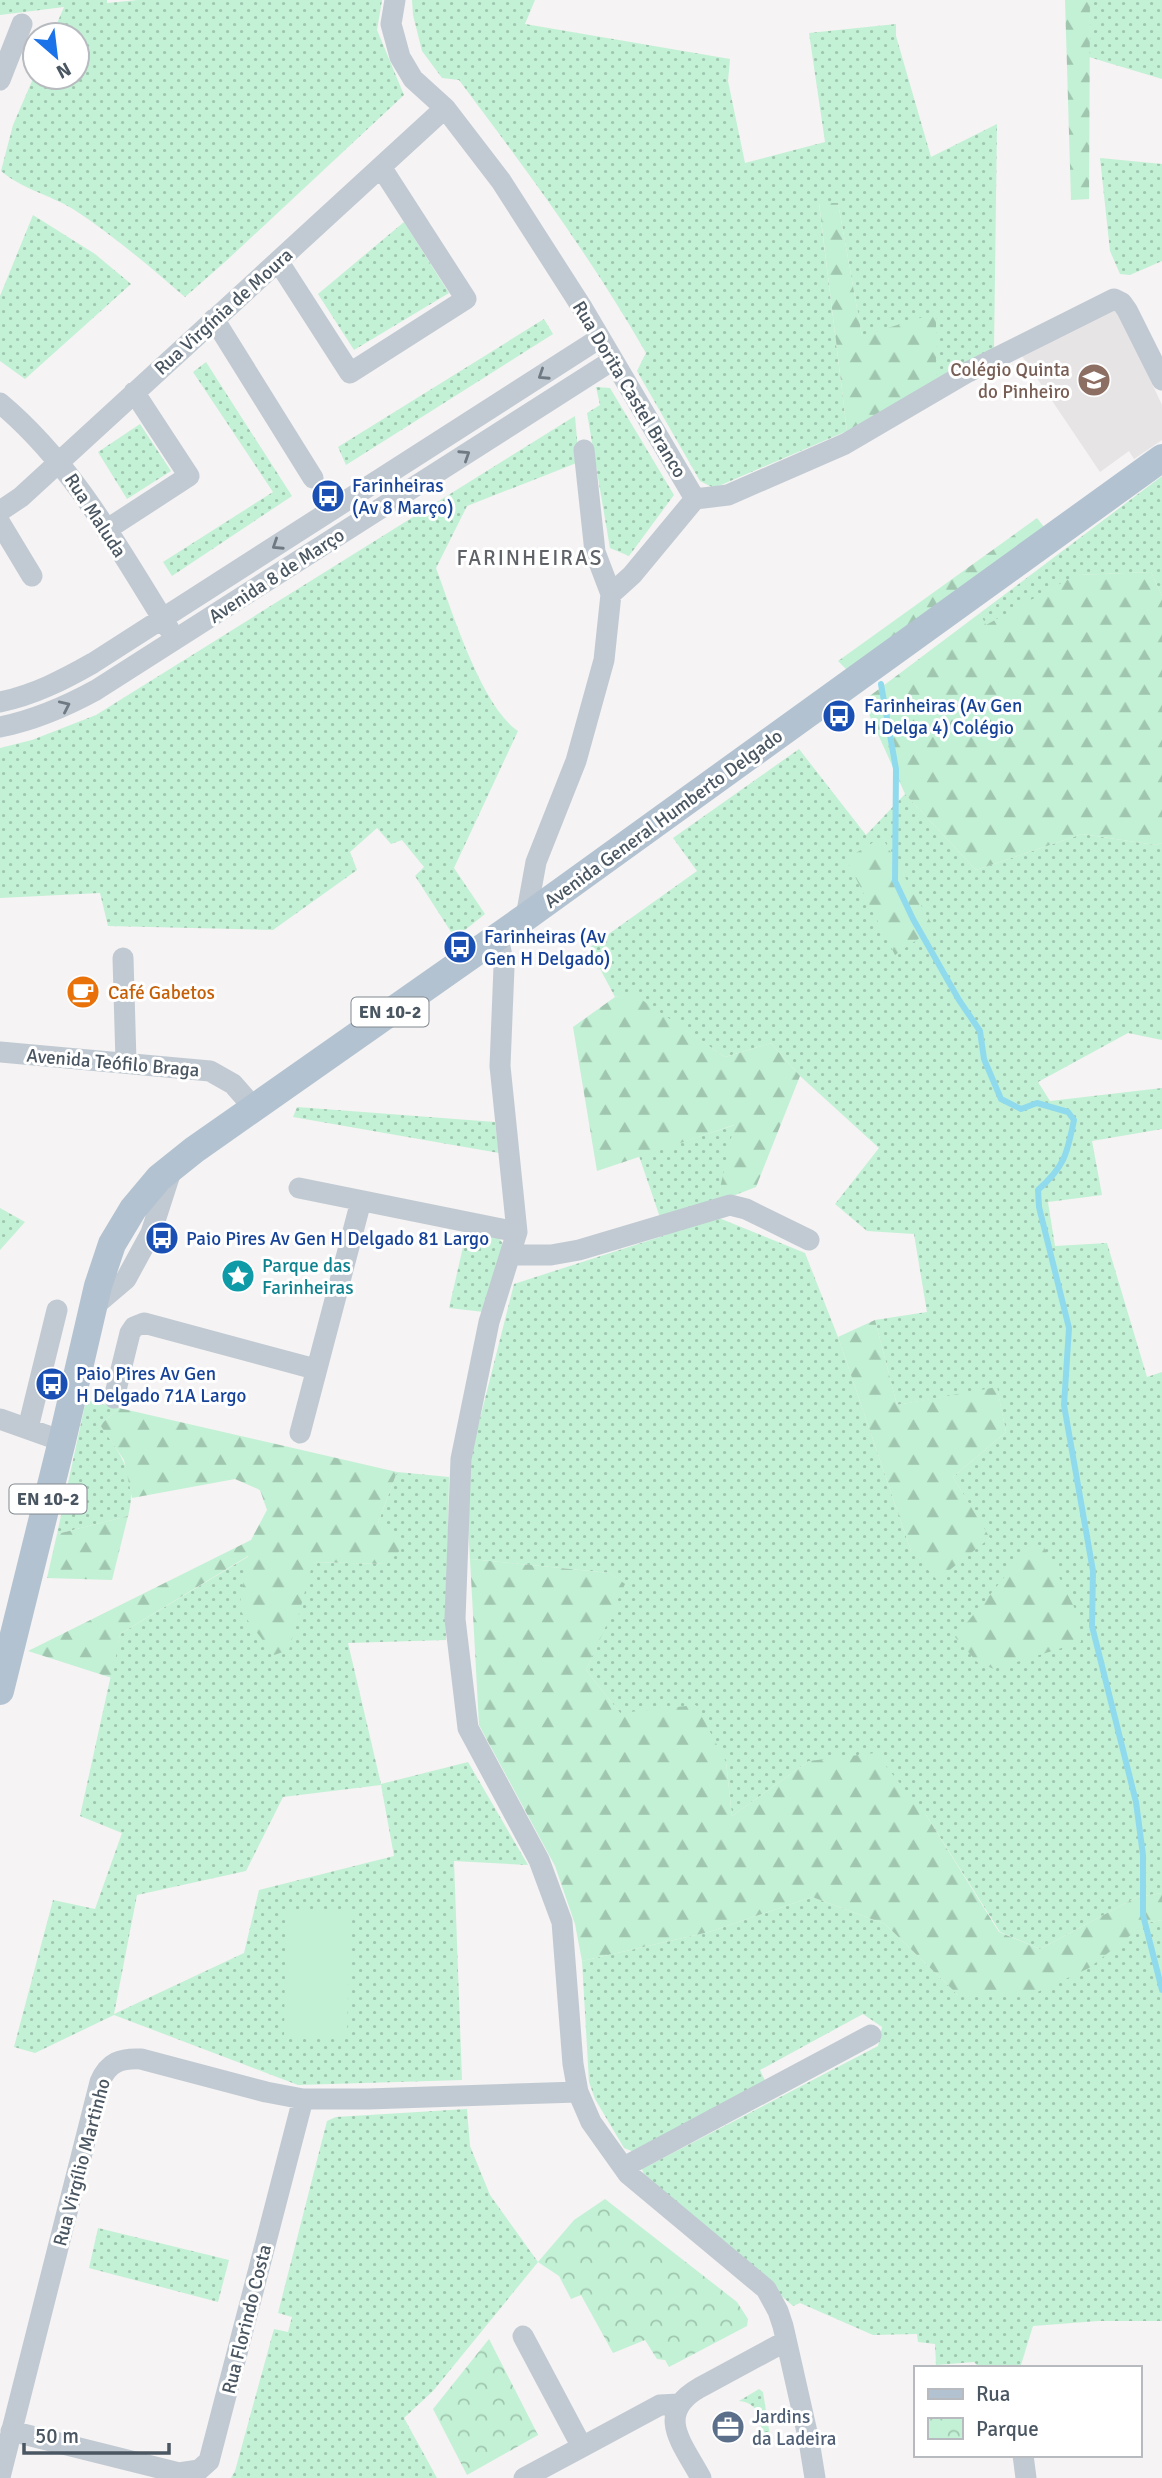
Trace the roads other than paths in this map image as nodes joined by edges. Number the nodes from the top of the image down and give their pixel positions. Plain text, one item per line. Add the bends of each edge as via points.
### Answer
1 (395, 0) edge
2 (21, 27) edge
3 (0, 80) edge
4 (444, 108) junction
5 (381, 167) junction
6 (278, 261) junction
7 (214, 319) junction
8 (600, 338) junction
9 (613, 360) junction
10 (1162, 380) edge
11 (134, 392) junction
12 (0, 403) edge
13 (584, 450) dead end
14 (1162, 458) edge
15 (60, 461) junction
16 (313, 478) dead end
17 (695, 499) junction
18 (0, 511) edge
19 (0, 523) edge
20 (106, 530) junction
21 (32, 576) dead end
22 (611, 594) junction
23 (163, 619) junction
24 (176, 639) junction
25 (0, 701) edge
26 (0, 727) edge
27 (526, 917) junction
28 (498, 936) junction
29 (123, 958) dead end
30 (0, 1052) edge
31 (126, 1062) junction
32 (254, 1108) junction
33 (299, 1188) dead end
34 (360, 1201) junction
35 (517, 1231) junction
36 (809, 1240) dead end
37 (511, 1255) junction
38 (57, 1310) dead end
39 (316, 1369) junction
40 (114, 1398) dead end
41 (0, 1419) edge
42 (28, 1428) junction
43 (300, 1433) dead end
44 (62, 1441) junction
45 (0, 1691) edge
46 (871, 2035) dead end
47 (578, 2092) junction
48 (303, 2099) junction
49 (624, 2167) junction
50 (523, 2336) dead end
51 (786, 2341) junction
52 (679, 2404) junction
53 (11, 2431) junction
54 (582, 2447) junction
55 (1023, 2457) edge
56 (0, 2477) edge
57 (524, 2478) edge
58 (701, 2478) edge
59 (815, 2478) edge
60 (1026, 2478) edge

1 - 4 street, Rua Dorita Castel Branco via 391,24 400,57 413,79
2 - 3 street
4 - 5 street, Rua Virgínia de Moura
4 - 8 street, Rua Dorita Castel Branco via 501,181
5 - 6 street, Rua Virgínia de Moura
5 - 6 street via 466,299 350,373
6 - 7 street, Rua Virgínia de Moura
7 - 11 street, Rua Virgínia de Moura
7 - 16 street
8 - 9 street, Rua Dorita Castel Branco
8 -> 23 street, Avenida 8 de Março
9 - 17 street, Rua Dorita Castel Branco
24 -> 9 street, Avenida 8 de Março
10 - 17 street via 1127,310 1114,299 968,372 845,444 728,495
11 - 15 street, Rua Virgínia de Moura
11 - 20 street via 188,476
12 - 15 street, Rua Maluda
13 - 22 street via 595,552
14 - 27 main road, Avenida General Humberto Delgado / EN 10-2
15 - 18 street, Rua Virgínia de Moura
15 - 20 street, Rua Maluda
17 - 22 street, Rua Dorita Castel Branco
19 - 21 street
20 - 23 street, Rua Maluda
22 - 27 street via 600,673 576,761 536,862
23 - 24 street, Rua Maluda
23 - 25 street, Avenida 8 de Março via 65,679 23,697
26 -> 24 street, Avenida 8 de Março via 61,709
27 - 28 main road, Avenida General Humberto Delgado / EN 10-2
28 - 32 main road, Avenida General Humberto Delgado / EN 10-2
28 - 35 street via 504,967 500,1066
29 - 31 street
30 - 31 street, Avenida Teófilo Braga
31 - 32 street, Avenida Teófilo Braga via 210,1071 233,1084
32 - 44 main road, Avenida General Humberto Delgado / EN 10-2 via 159,1178 112,1244
33 - 34 street
34 - 35 street
34 - 39 street
35 - 37 street
36 - 37 street via 730,1205 579,1250
37 - 47 street via 489,1322 461,1459 455,1619 468,1728 539,1860 562,1922
38 - 42 street
39 - 40 street via 144,1323 130,1333
39 - 43 street
41 - 42 street
42 - 44 street
44 - 45 main road, Avenida General Humberto Delgado / EN 10-2
46 - 49 street
47 - 48 street, Rua Virgílio Martinho
47 - 49 street via 591,2122
48 - 53 street, Rua Virgílio Martinho via 141,2059 118,2060 106,2069
48 - 53 street, Rua Florindo Costa via 209,2461 199,2470 179,2473
49 - 51 street via 766,2289
50 - 54 street
51 - 52 street via 687,2395
51 - 59 street
52 - 54 street via 660,2405
52 - 58 street via 675,2427
53 - 56 street, Rua Virgílio Martinho
54 - 57 street
55 - 60 street

